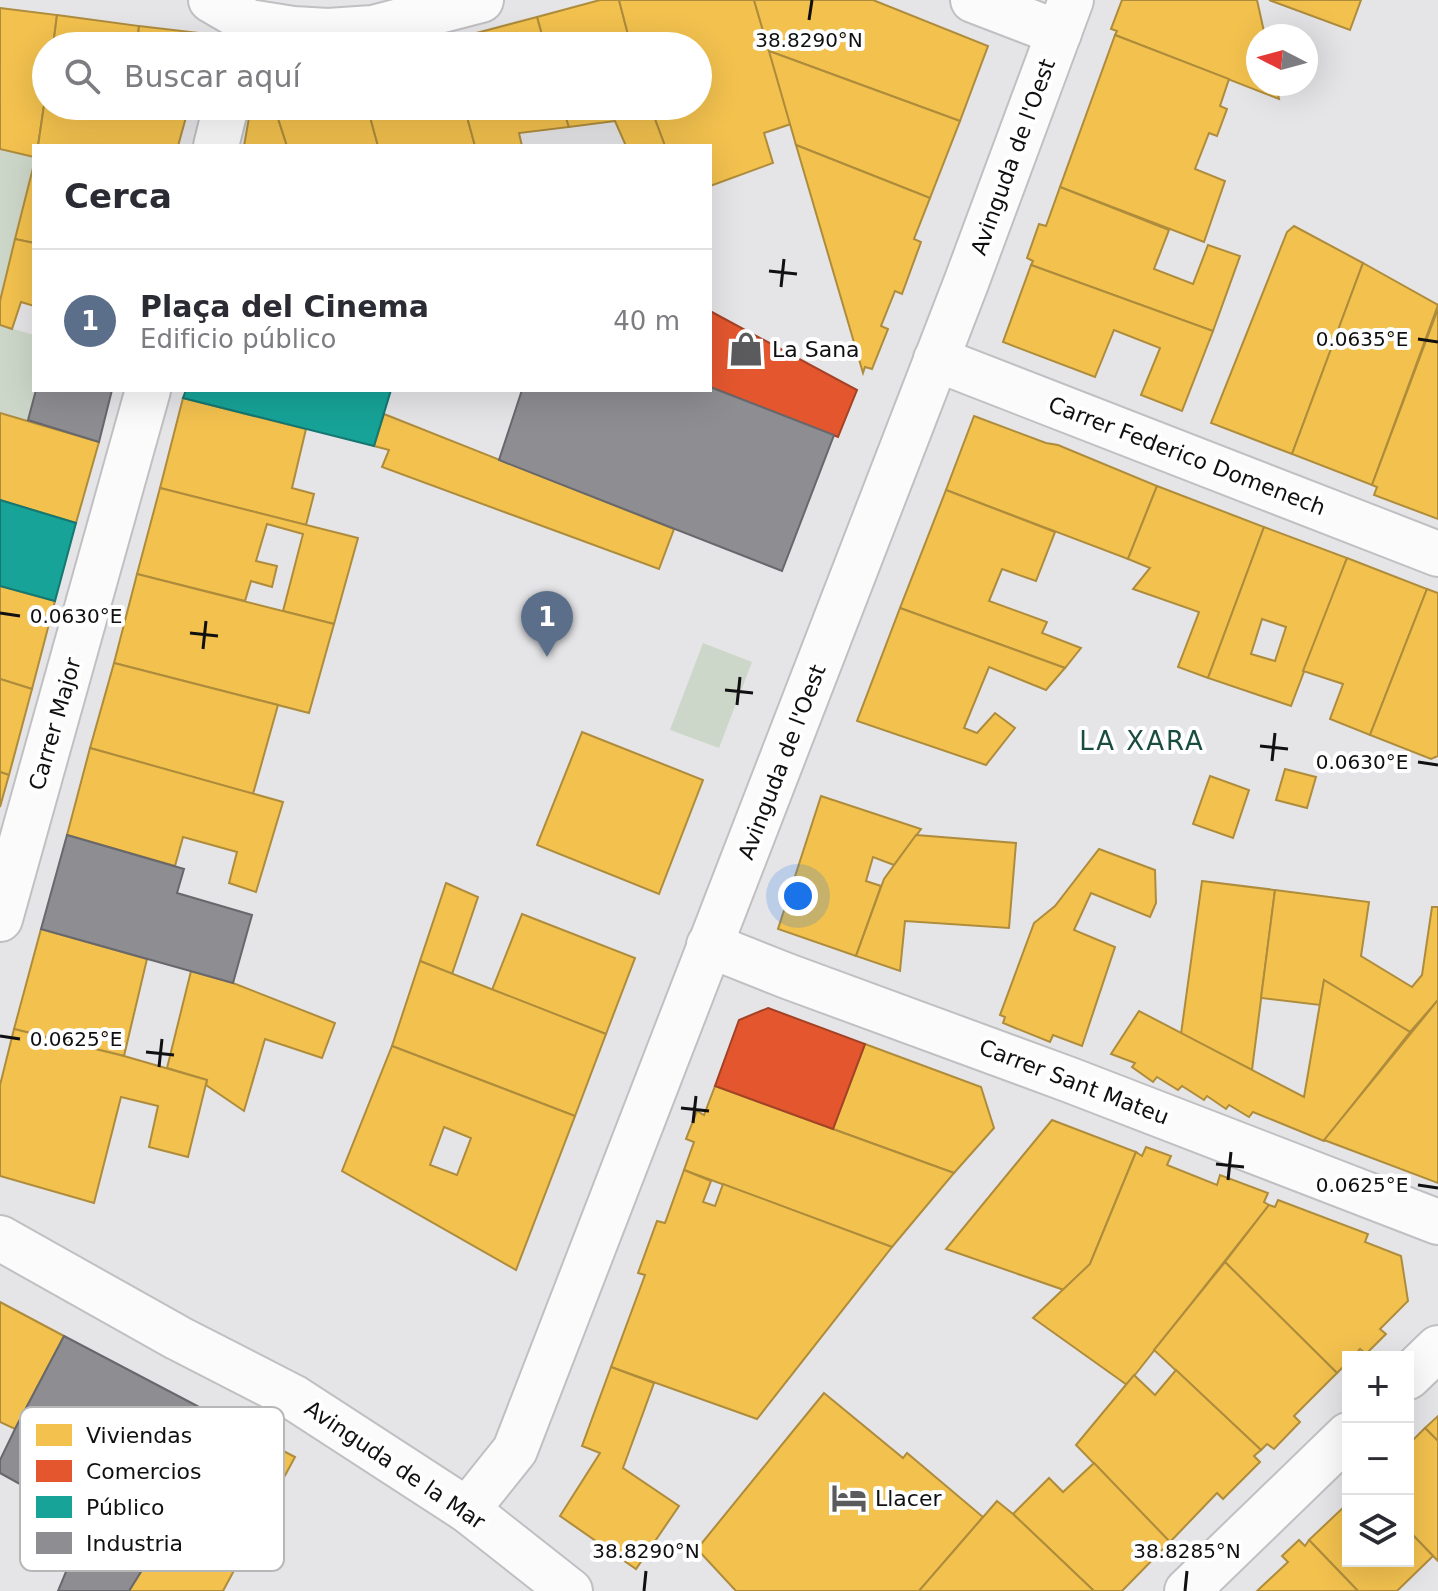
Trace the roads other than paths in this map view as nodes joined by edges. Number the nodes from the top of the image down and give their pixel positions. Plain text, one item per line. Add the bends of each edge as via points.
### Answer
1 (211, 0) edge
2 (481, 0) edge
3 (973, 0) edge
4 (1065, 16) edge
5 (244, 32) edge
6 (265, 32) edge
7 (222, 120) edge
8 (216, 144) edge
9 (936, 359) junction
10 (147, 392) edge
11 (1438, 554) edge
12 (0, 919) edge
13 (709, 945) junction
14 (1438, 1222) edge
15 (0, 1238) edge
16 (1438, 1348) edge
17 (1414, 1371) edge
18 (1342, 1441) edge
19 (467, 1510) junction
20 (570, 1591) edge
21 (1187, 1591) edge

1 - 5 street
2 - 6 street via 373,28
3 - 4 street
4 - 9 street, Avinguda de l'Oest
7 - 8 street
9 - 11 street, Carrer Federico Domenech
9 - 13 street, Avinguda de l'Oest
10 - 12 street, Carrer Major
13 - 14 street, Carrer Sant Mateu
13 - 19 street, Avinguda de l'Oest via 515,1450
15 - 19 street, Avinguda de la Mar via 293,1397
16 - 17 street
18 - 21 street
19 - 20 street, Avinguda de la Mar

